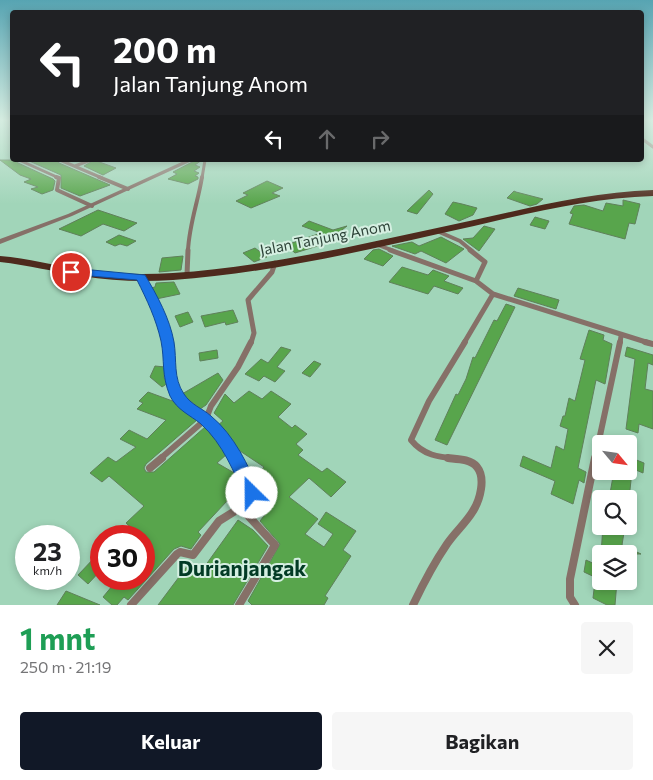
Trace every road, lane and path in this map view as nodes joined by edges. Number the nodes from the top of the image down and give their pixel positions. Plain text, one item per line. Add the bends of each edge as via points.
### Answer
1 (23, 162) edge
2 (65, 162) edge
3 (86, 162) edge
4 (187, 162) edge
5 (205, 162) edge
6 (75, 166) junction
7 (128, 189) junction
8 (653, 193) edge
9 (92, 206) junction
10 (436, 231) junction
11 (0, 242) edge
12 (375, 244) junction
13 (0, 259) edge
14 (276, 263) junction
15 (187, 275) junction
16 (141, 278) junction
17 (476, 281) junction
18 (493, 294) junction
19 (621, 336) junction
20 (653, 344) edge
21 (206, 419) junction
22 (150, 468) dead end
23 (242, 509) junction
24 (131, 605) edge
25 (239, 605) edge
26 (413, 605) edge
27 (575, 605) edge

1 - 9 street via 59,178 57,190
2 - 6 street
3 - 6 street
4 - 7 street
5 - 15 street via 198,202 189,228
6 - 7 street
7 - 9 street
8 - 10 main road, Jalan Tanjung Anom via 593,199
9 - 11 street
10 - 12 main road, Jalan Tanjung Anom
10 - 17 street via 460,241 485,262
12 - 14 main road, Jalan Tanjung Anom
12 - 17 street
13 - 16 main road, Jalan Tanjung Anom via 83,274
14 - 15 main road, Jalan Tanjung Anom
14 - 21 street via 248,300 254,333 250,345
15 - 16 main road, Jalan Tanjung Anom
16 - 21 street via 156,306 165,334 169,373 178,396 187,408
17 - 18 street
18 - 19 street
18 - 26 street via 429,402 411,440 427,455 476,465 482,485 475,508 457,529
19 - 20 street
19 - 27 street via 570,579 570,597
21 - 22 street
21 - 23 street via 238,462 250,487 251,497
23 - 24 street via 222,519 193,555 177,554
23 - 25 street via 275,545

